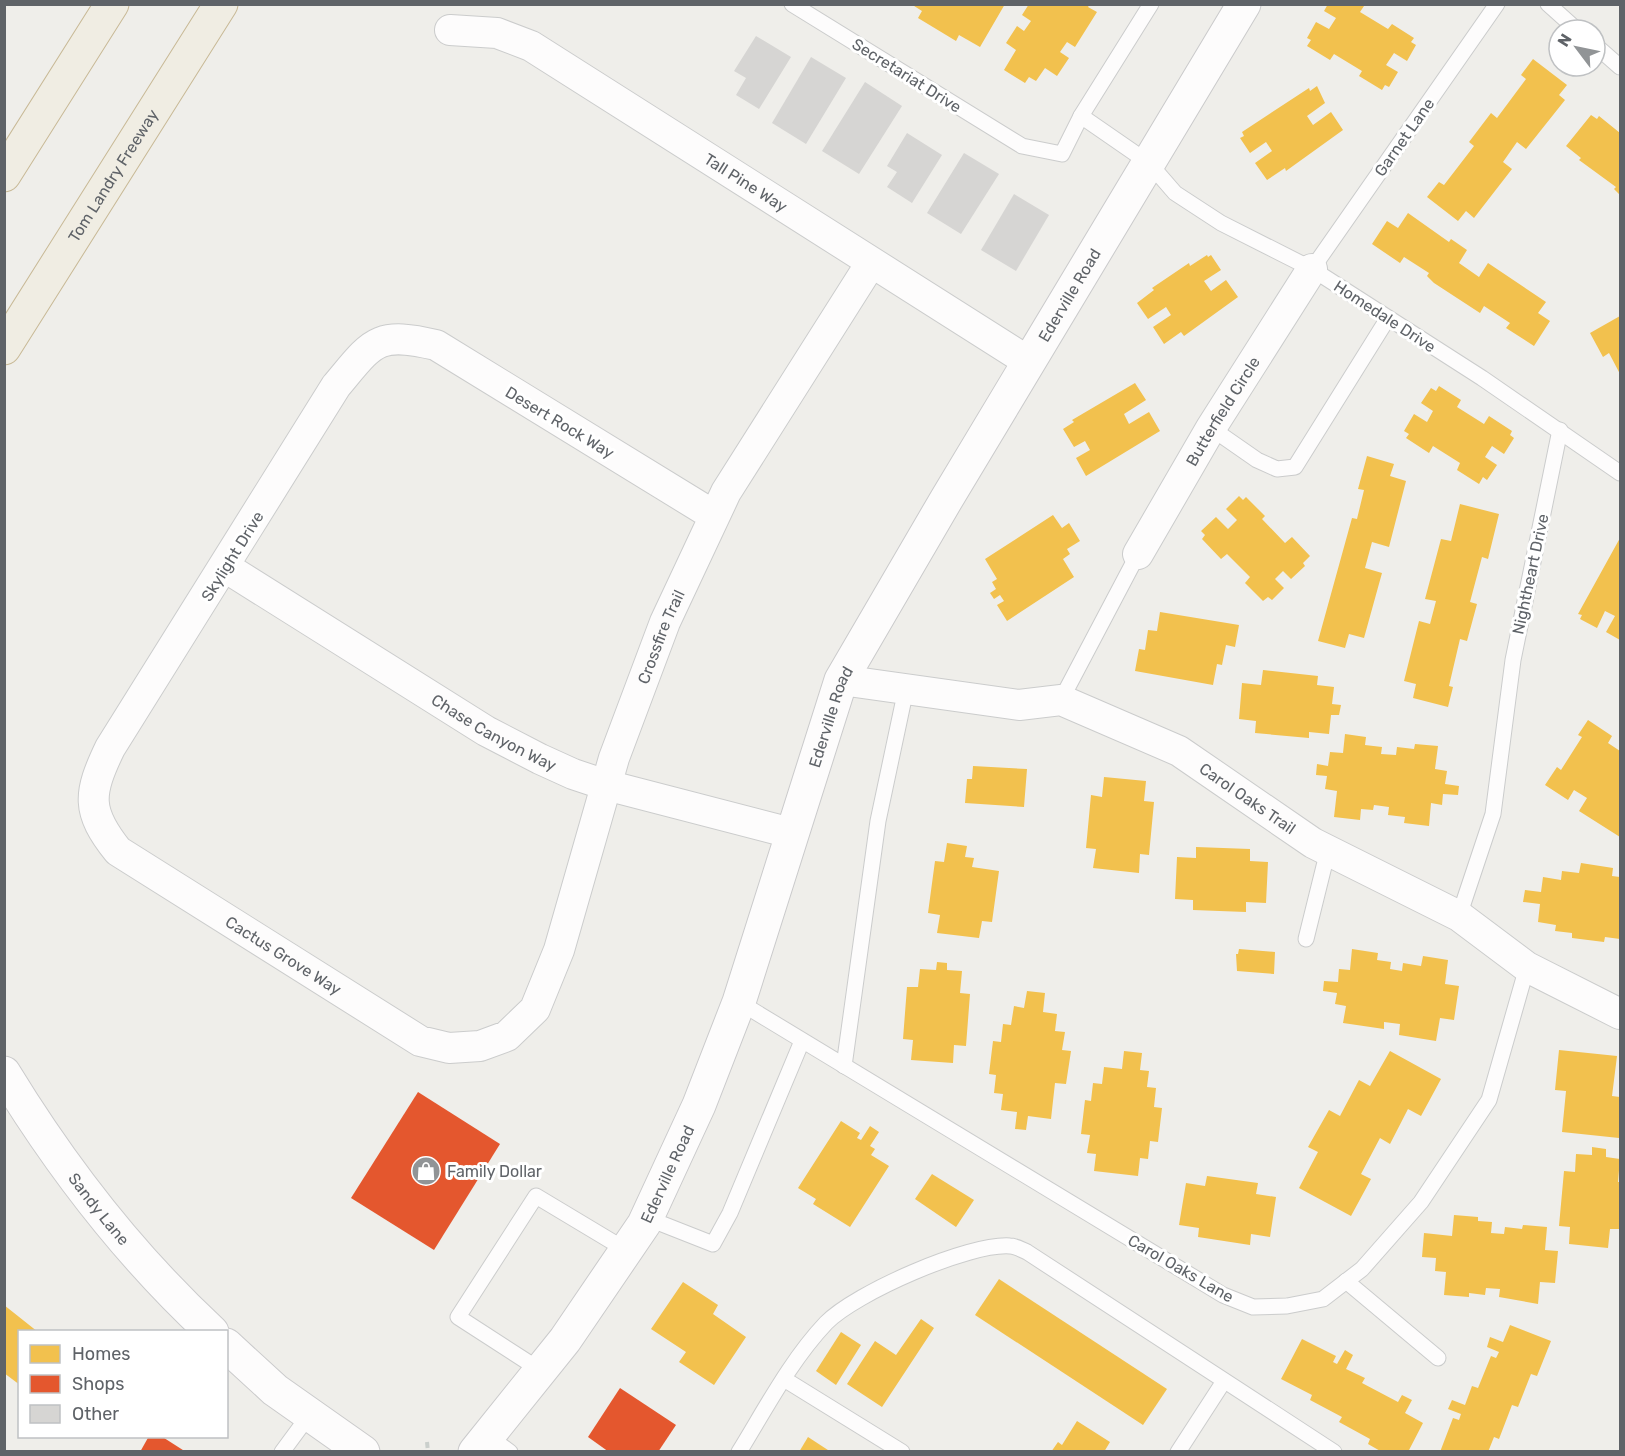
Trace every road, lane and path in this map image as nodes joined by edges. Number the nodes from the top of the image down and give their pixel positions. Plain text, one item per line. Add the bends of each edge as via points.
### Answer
1 (112, 4) edge
2 (221, 4) edge
3 (792, 4) edge
4 (1151, 4) edge
5 (1244, 4) edge
6 (1497, 4) edge
7 (1548, 4) edge
8 (1564, 18) edge
9 (450, 30) dead end
10 (1607, 56) edge
11 (1620, 67) edge
12 (1081, 116) junction
13 (1149, 163) junction
14 (4, 176) edge
15 (871, 262) junction
16 (1312, 269) junction
17 (1388, 318) junction
18 (404, 338) joint
19 (4, 348) edge
20 (1029, 362) junction
21 (1211, 428) junction
22 (1560, 430) junction
23 (1620, 473) edge
24 (714, 515) junction
25 (1138, 554) joint
26 (225, 567) junction
27 (841, 680) junction
28 (906, 689) junction
29 (1061, 700) junction
30 (606, 785) junction
31 (93, 804) joint
32 (791, 834) junction
33 (1328, 850) junction
34 (1459, 916) junction
35 (1306, 939) dead end
36 (1527, 967) junction
37 (739, 1002) junction
38 (1620, 1014) edge
39 (507, 1036) joint
40 (802, 1041) junction
41 (844, 1066) junction
42 (4, 1073) edge
43 (647, 1218) junction
44 (626, 1250) junction
45 (1346, 1281) junction
46 (210, 1330) edge
47 (228, 1347) edge
48 (1438, 1358) dead end
49 (540, 1370) junction
50 (784, 1379) junction
51 (1224, 1380) junction
52 (310, 1414) junction
53 (427, 1442) dead end
54 (491, 1446) edge
55 (282, 1452) edge
56 (363, 1452) edge
57 (428, 1452) edge
58 (739, 1452) edge
59 (902, 1452) edge
60 (1178, 1452) edge
61 (1334, 1452) edge

1 - 14 highway
2 - 19 highway, Tom Landry Freeway
3 - 12 lane, Secretariat Drive via 1022,146 1062,154
4 - 12 lane
5 - 13 street, Ederville Road
6 - 16 lane, Garnet Lane
7 - 8 lane
9 - 15 street, Tall Pine Way via 497,33 531,46
10 - 11 lane
12 - 13 lane, Homedale Drive
13 - 16 lane, Homedale Drive via 1175,194 1221,223
13 - 20 street, Ederville Road
15 - 20 street, Tall Pine Way
15 - 24 street, Crossfire Trail
16 - 17 lane, Homedale Drive
16 - 21 street, Butterfield Circle
17 - 21 lane via 1295,467 1277,470
17 - 22 lane, Homedale Drive
18 - 24 street, Desert Rock Way via 436,345
18 - 26 street, Skylight Drive via 388,339 366,350 336,386
20 - 27 street, Ederville Road
21 - 25 street, Butterfield Circle
22 - 23 lane, Homedale Drive
22 - 34 lane, Nightheart Drive via 1512,660 1493,814
24 - 30 street, Crossfire Trail via 665,622
25 - 29 lane
26 - 30 street, Chase Canyon Way via 486,730 573,774
26 - 31 street, Skylight Drive via 110,748 97,774
27 - 28 street
27 - 32 street, Ederville Road
28 - 29 street via 1019,705
28 - 41 lane via 878,821
29 - 33 street, Carol Oaks Trail via 1179,751 1312,843
30 - 32 street, Chase Canyon Way
30 - 39 street, Crossfire Trail via 559,950 535,1009
31 - 39 street, Cactus Grove Way via 98,826 118,851 420,1041 449,1048 480,1046
32 - 37 street, Ederville Road
33 - 34 street, Carol Oaks Trail
33 - 35 lane
34 - 36 street, Carol Oaks Trail
36 - 38 street, Carol Oaks Trail
36 - 45 lane, Carol Oaks Lane via 1489,1100 1421,1202 1362,1269
37 - 40 lane, Carol Oaks Lane
37 - 43 street, Ederville Road via 699,1105
40 - 41 lane, Carol Oaks Lane
40 - 43 lane via 730,1213 713,1244
41 - 45 lane, Carol Oaks Lane via 1233,1299 1253,1307 1287,1306 1323,1299
42 - 46 street, Sandy Lane via 90,1200 171,1294
43 - 44 street, Ederville Road
44 - 49 street, Ederville Road
44 - 49 lane via 536,1196 459,1317
45 - 48 lane
47 - 52 street via 275,1390
49 - 54 street, Ederville Road
50 - 51 lane via 828,1321 873,1292 944,1260 991,1247 1012,1246
50 - 58 lane
50 - 59 lane
51 - 60 lane
51 - 61 lane
52 - 55 lane
52 - 56 street
53 - 57 path

